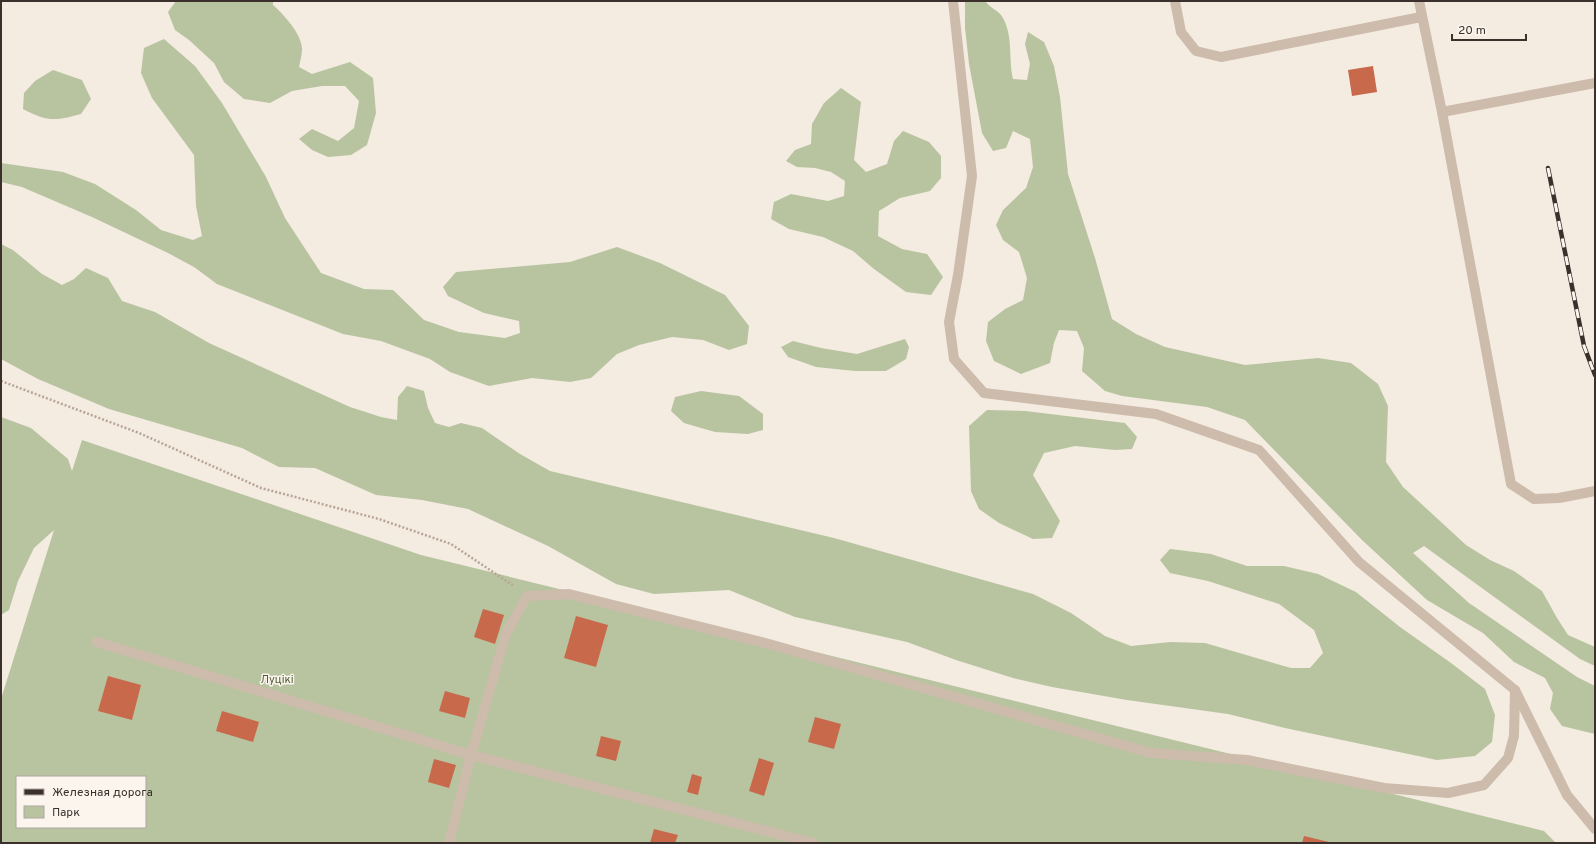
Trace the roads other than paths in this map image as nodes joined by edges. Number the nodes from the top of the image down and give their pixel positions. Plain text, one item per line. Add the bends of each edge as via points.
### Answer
1 (953, 1) edge
2 (1175, 1) edge
3 (1418, 1) edge
4 (1421, 17) junction
5 (1595, 83) edge
6 (1442, 112) junction
7 (1595, 491) edge
8 (97, 642) dead end
9 (1515, 690) junction
10 (472, 755) junction
11 (1595, 829) edge
12 (449, 843) edge
13 (813, 843) edge

1 - 9 lane via 972,176 949,322 954,359 984,393 1156,414 1259,450 1359,562
2 - 4 lane via 1181,32 1196,51 1221,57
3 - 4 lane
4 - 6 lane
5 - 6 lane
6 - 7 lane via 1511,484 1534,499 1559,498
8 - 10 lane
9 - 10 lane via 1514,736 1508,758 1484,785 1448,793 1384,788 1247,760 1151,753 769,644 569,594 527,596 506,634
9 - 11 lane via 1568,795
10 - 12 lane
10 - 13 lane

